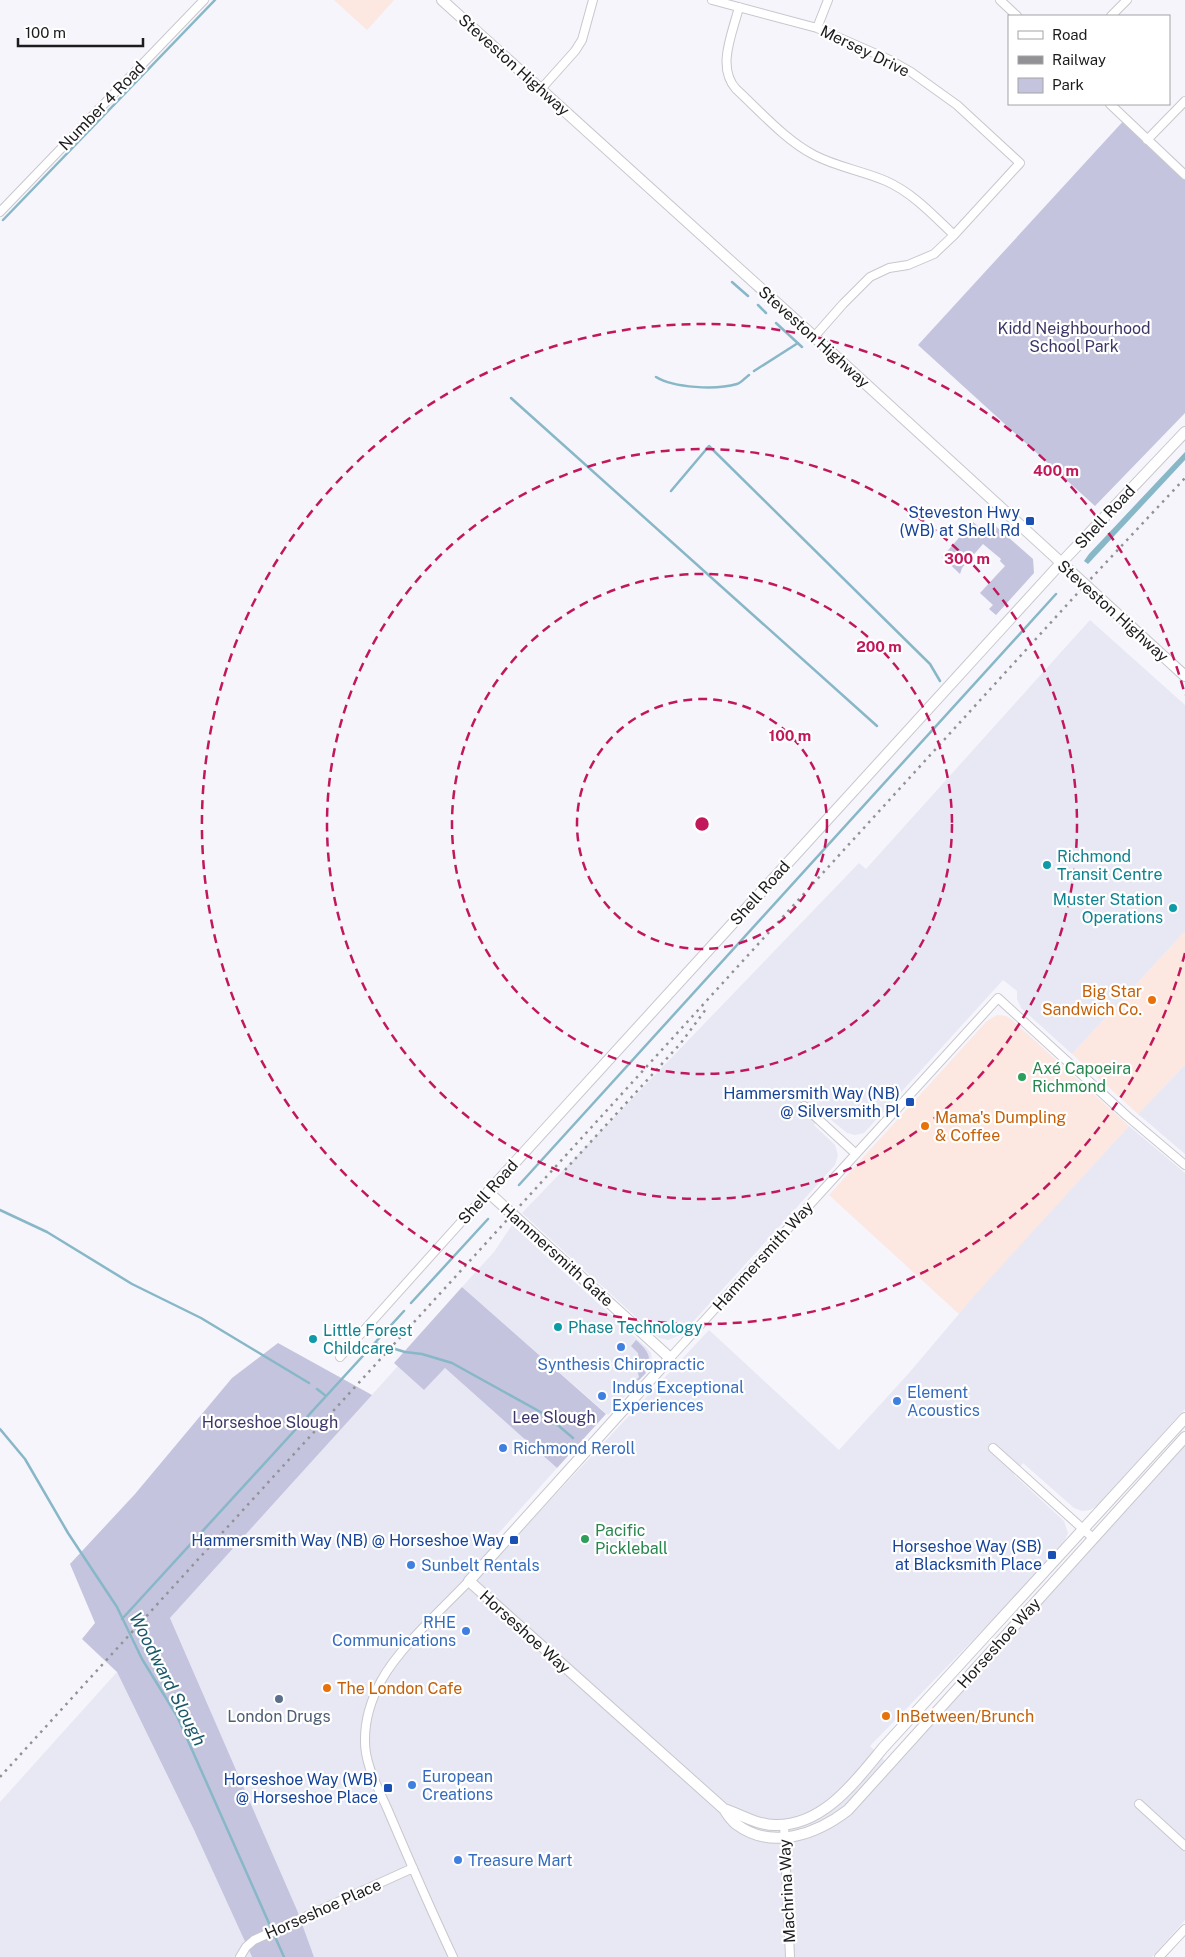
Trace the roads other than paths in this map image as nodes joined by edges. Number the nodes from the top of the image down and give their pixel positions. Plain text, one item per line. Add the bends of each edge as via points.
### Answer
1 (204, 0) edge
2 (442, 0) edge
3 (593, 0) edge
4 (712, 0) edge
5 (828, 0) edge
6 (1000, 0) edge
7 (1126, 0) edge
8 (739, 7) junction
9 (1016, 15) edge
10 (1112, 15) edge
11 (817, 28) junction
12 (541, 89) junction
13 (1185, 102) edge
14 (1111, 105) edge
15 (1148, 140) junction
16 (1185, 175) edge
17 (0, 212) edge
18 (954, 235) junction
19 (814, 337) junction
20 (1185, 432) edge
21 (1061, 563) junction
22 (1185, 676) edge
23 (804, 1106) dead end
24 (856, 1154) junction
25 (1185, 1165) edge
26 (488, 1192) junction
27 (340, 1357) dead end
28 (670, 1358) junction
29 (1185, 1418) edge
30 (1185, 1438) edge
31 (993, 1448) dead end
32 (1084, 1529) junction
33 (1093, 1538) junction
34 (469, 1581) junction
35 (1139, 1804) dead end
36 (724, 1809) junction
37 (784, 1824) junction
38 (784, 1838) junction
39 (1185, 1846) edge
40 (412, 1868) junction
41 (1185, 1929) edge
42 (240, 1957) edge
43 (453, 1957) edge
44 (790, 1957) edge
45 (1159, 1957) edge

1 - 17 street, Number 4 Road
2 - 12 street, Steveston Highway
3 - 12 street via 582,40
4 - 8 street, Mersey Drive
5 - 11 street
6 - 9 street
7 - 10 street
8 - 11 street, Mersey Drive
8 - 18 street via 726,64 727,77 736,89 805,150 898,187
11 - 18 street, Mersey Drive via 862,46 911,72 957,105 1020,163
12 - 19 street, Steveston Highway
13 - 15 street
14 - 15 street
15 - 16 street
18 - 19 street via 923,260 889,268 870,277
19 - 21 street, Steveston Highway
20 - 21 street, Shell Road
21 - 22 street, Steveston Highway
21 - 26 street, Shell Road
23 - 24 street
24 - 25 street, Hammersmith Way via 998,998
24 - 28 street, Hammersmith Way
26 - 27 street, Shell Road
26 - 28 street, Hammersmith Gate
28 - 34 street, Hammersmith Way
29 - 32 street, Horseshoe Way
30 - 33 street, Horseshoe Way
31 - 32 street
32 - 33 street
32 - 37 street, Horseshoe Way via 838,1799 812,1816
33 - 38 street, Horseshoe Way via 848,1810 823,1827
34 - 36 street, Horseshoe Way
34 - 40 street, Horseshoe Way via 392,1664 374,1696 366,1724 364,1740 371,1770
35 - 39 street
36 - 37 street, Horseshoe Way via 764,1824
36 - 38 street, Horseshoe Way via 743,1828 764,1836
37 - 38 street, Machrina Way
38 - 44 street, Machrina Way
40 - 42 street, Horseshoe Place via 264,1936 250,1944
40 - 43 street, Horseshoe Way
41 - 45 street

